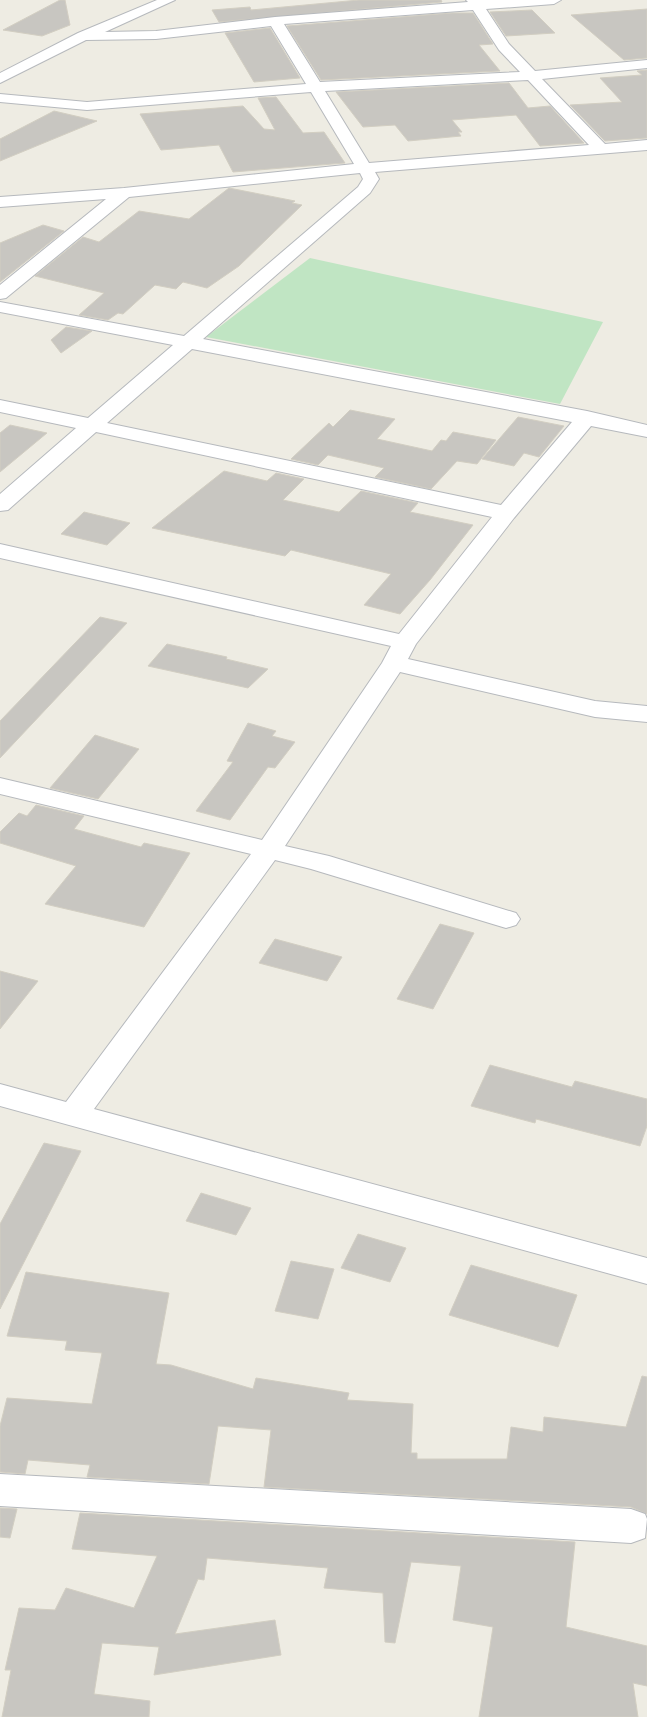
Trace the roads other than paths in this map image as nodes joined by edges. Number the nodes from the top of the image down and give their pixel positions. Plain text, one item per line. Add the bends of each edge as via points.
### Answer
1 (168, 0) edge
2 (554, 0) edge
3 (475, 3) edge
4 (275, 21) junction
5 (83, 36) junction
6 (647, 64) edge
7 (529, 76) junction
8 (0, 79) edge
9 (316, 87) junction
10 (0, 98) edge
11 (647, 145) edge
12 (601, 149) junction
13 (366, 168) junction
14 (124, 192) junction
15 (0, 202) edge
16 (0, 294) edge
17 (0, 307) edge
18 (191, 342) junction
19 (0, 406) edge
20 (587, 417) junction
21 (93, 425) junction
22 (647, 431) edge
23 (0, 505) edge
24 (506, 513) junction
25 (0, 551) edge
26 (399, 652) junction
27 (647, 714) edge
28 (1, 786) edge
29 (268, 851) junction
30 (506, 919) dead end
31 (0, 1095) edge
32 (74, 1114) junction
33 (647, 1271) edge
34 (0, 1490) edge
35 (631, 1526) dead end

1 - 5 street
2 - 3 street
3 - 4 street
3 - 7 street via 494,34
4 - 5 street via 156,35
4 - 9 street
5 - 8 street
6 - 7 street
7 - 9 street
7 - 12 street
9 - 10 street via 87,106
9 - 13 street
11 - 12 street
12 - 13 street
13 - 14 street
13 - 18 street via 371,179 364,190
14 - 15 street
14 - 16 street
17 - 18 street
18 - 20 street
18 - 21 street
19 - 21 street
20 - 22 street
20 - 24 street
21 - 23 street
21 - 24 street
24 - 26 street
25 - 26 street
26 - 27 street via 595,709
26 - 29 street
28 - 29 street
29 - 30 street via 319,862
29 - 32 street
31 - 32 street
32 - 33 street
34 - 35 street

